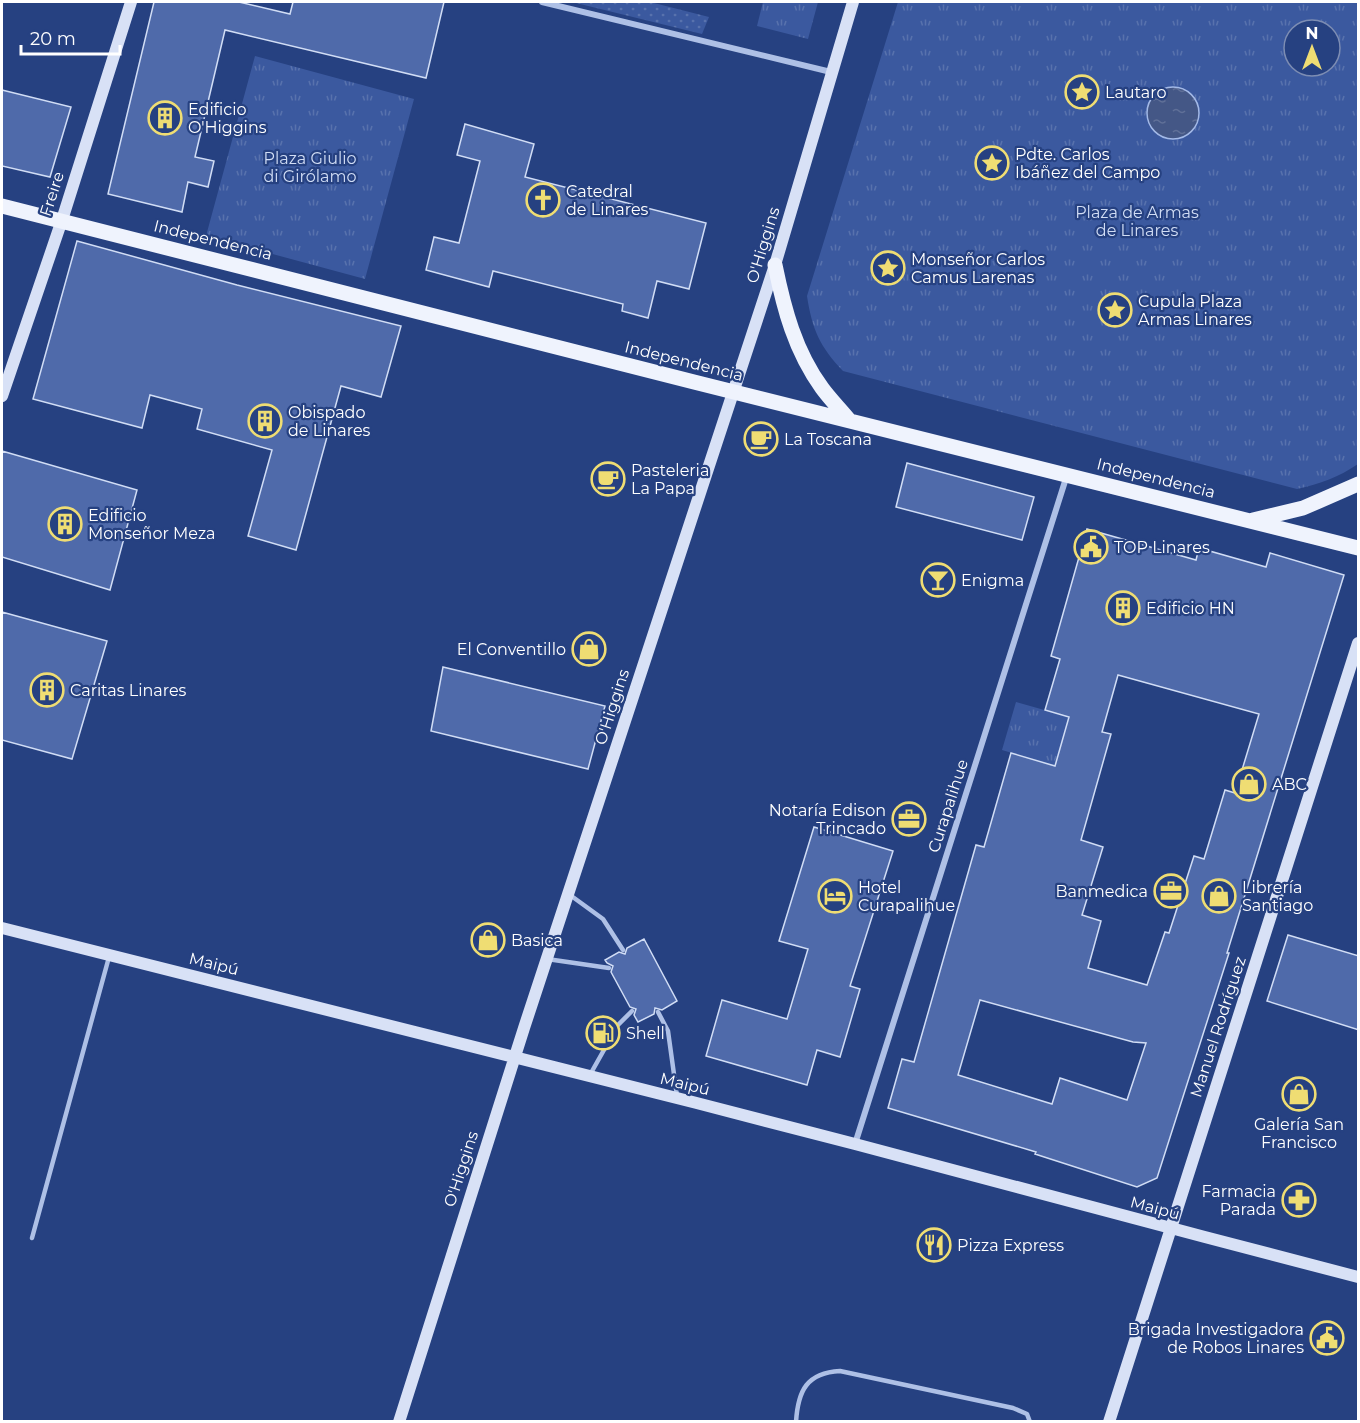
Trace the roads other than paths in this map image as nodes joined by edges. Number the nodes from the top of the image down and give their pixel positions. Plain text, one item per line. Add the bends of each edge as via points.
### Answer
1 (130, 2) edge
2 (542, 2) edge
3 (853, 2) edge
4 (831, 72) junction
5 (2, 206) edge
6 (62, 220) junction
7 (775, 265) junction
8 (734, 392) junction
9 (2, 396) edge
10 (849, 420) junction
11 (1067, 475) junction
12 (1359, 484) edge
13 (1250, 520) junction
14 (1359, 548) edge
15 (1359, 643) edge
16 (568, 893) junction
17 (2, 928) edge
18 (623, 950) dead end
19 (109, 955) junction
20 (547, 959) junction
21 (609, 968) dead end
22 (632, 1011) dead end
23 (658, 1012) dead end
24 (514, 1057) junction
25 (589, 1076) junction
26 (677, 1099) junction
27 (855, 1145) junction
28 (1170, 1229) junction
29 (32, 1238) dead end
30 (1359, 1276) edge
31 (399, 1422) edge
32 (796, 1422) edge
33 (1030, 1422) edge
34 (1109, 1422) edge

1 - 6 main road, Freire
2 - 4 street
3 - 4 main road, O'Higgins
4 - 7 main road, O'Higgins
5 - 6 main road, Independencia
6 - 8 main road, Independencia
6 - 9 main road, Freire
7 - 8 main road, O'Higgins
7 - 10 main road via 784,308 799,349 821,387
8 - 10 main road, Independencia
8 - 16 main road, O'Higgins
10 - 11 main road, Independencia
11 - 13 main road, Independencia
11 - 27 street, Curapalihue
12 - 13 main road via 1303,508
13 - 14 main road, Independencia
15 - 28 main road, Manuel Rodríguez
16 - 18 lane via 603,919
16 - 20 main road, O'Higgins
17 - 19 main road, Maipú
19 - 24 main road, Maipú
19 - 29 lane
20 - 21 lane
20 - 24 main road, O'Higgins
22 - 25 lane via 618,1025
23 - 26 lane via 668,1031
24 - 25 main road, Maipú
24 - 31 main road, O'Higgins
25 - 26 main road, Maipú
26 - 27 main road, Maipú
27 - 28 main road, Maipú
28 - 30 main road, Maipú
28 - 34 main road, Manuel Rodríguez
32 - 33 lane via 805,1386 813,1377 840,1371 1013,1408 1028,1414

